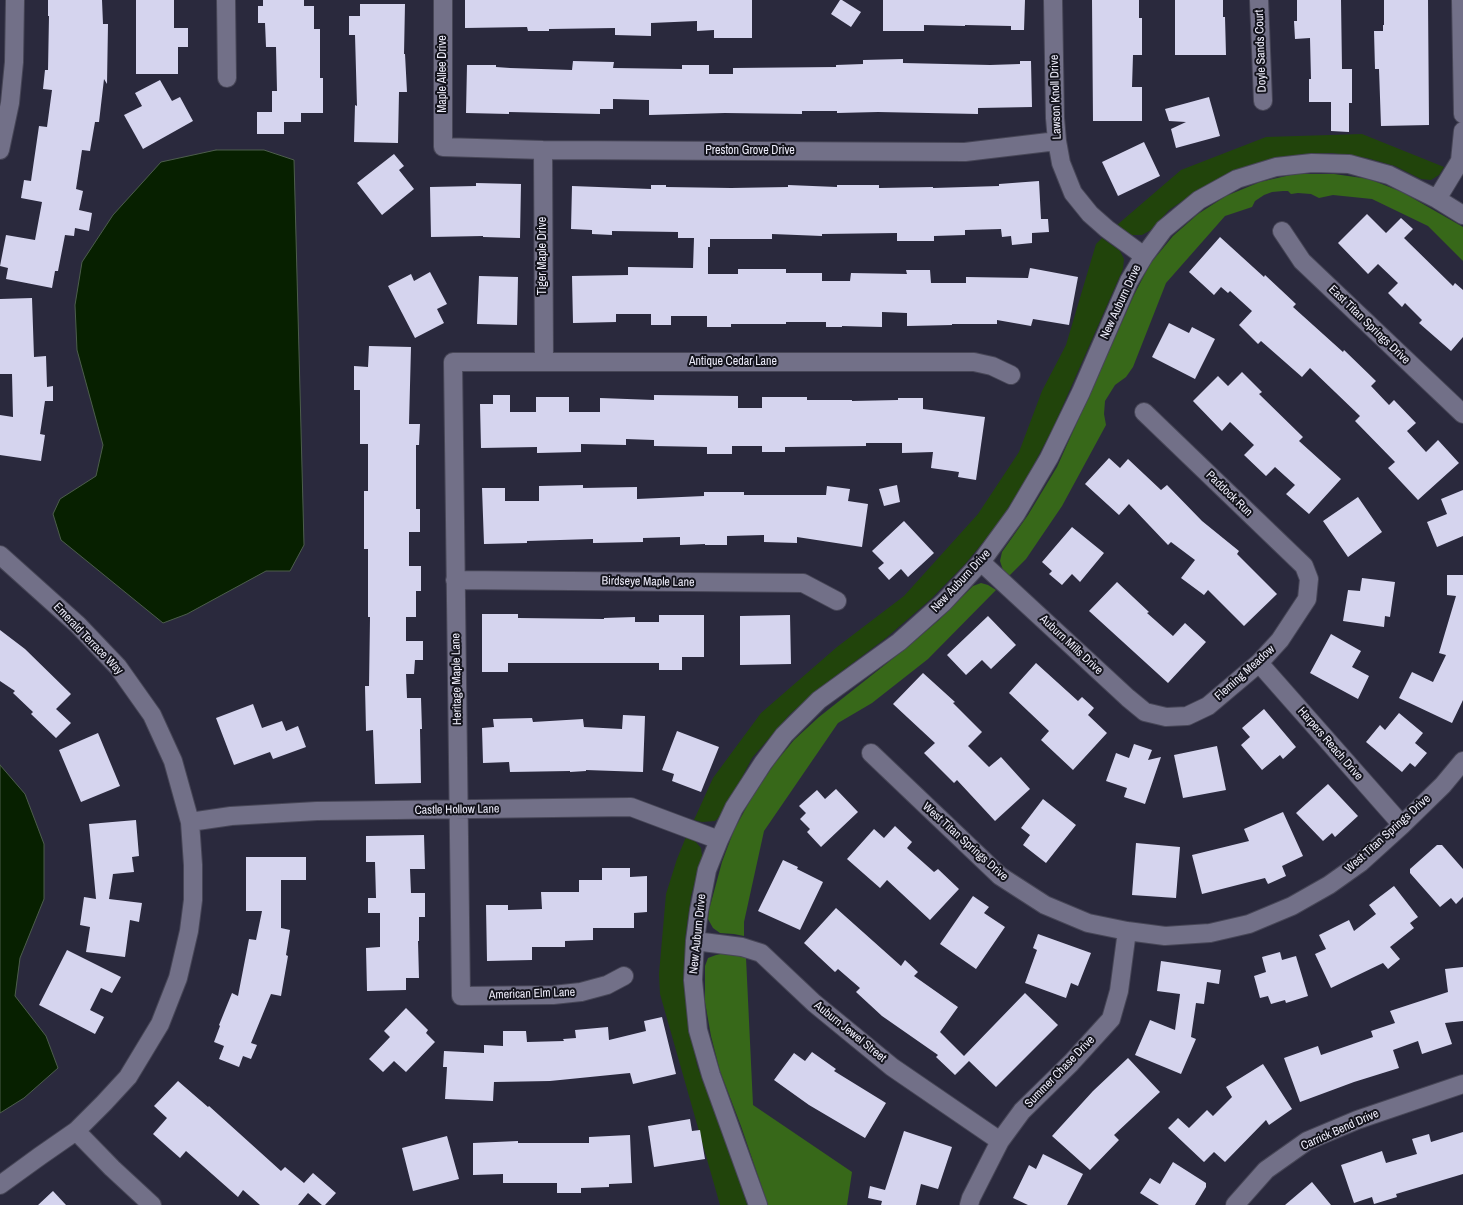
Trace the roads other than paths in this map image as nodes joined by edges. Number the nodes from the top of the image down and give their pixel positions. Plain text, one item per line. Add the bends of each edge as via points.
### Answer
1 (14, 0) edge
2 (226, 0) edge
3 (444, 0) edge
4 (1053, 0) edge
5 (1259, 0) edge
6 (1461, 0) edge
7 (227, 78) dead end
8 (1263, 101) dead end
9 (1463, 114) edge
10 (1463, 131) edge
11 (1056, 141) junction
12 (0, 146) edge
13 (443, 148) joint
14 (543, 150) junction
15 (1437, 199) junction
16 (1463, 215) edge
17 (1282, 231) dead end
18 (1144, 256) junction
19 (454, 362) joint
20 (544, 362) junction
21 (1011, 375) dead end
22 (1144, 412) dead end
23 (1463, 414) edge
24 (0, 555) edge
25 (981, 562) junction
26 (1308, 579) joint
27 (456, 580) junction
28 (837, 601) dead end
29 (1259, 663) junction
30 (1166, 717) joint
31 (871, 753) dead end
32 (1463, 760) edge
33 (458, 810) junction
34 (190, 822) junction
35 (1402, 825) junction
36 (719, 840) junction
37 (1127, 932) junction
38 (695, 941) junction
39 (624, 976) dead end
40 (461, 996) joint
41 (1463, 1084) edge
42 (76, 1131) junction
43 (1000, 1141) junction
44 (0, 1185) edge
45 (152, 1205) edge
46 (758, 1205) edge
47 (968, 1205) edge
48 (1235, 1205) edge

1 - 12 street via 14,62 10,103
2 - 7 street
3 - 13 street, Maple Allee Drive
4 - 11 street, Lawson Knoll Drive
5 - 8 street, Doyle Sands Court
6 - 9 street
10 - 15 street via 1460,161
11 - 14 street, Preston Grove Drive via 965,152
11 - 18 street, Lawson Knoll Drive via 1061,163 1073,193 1090,214
13 - 14 street, Preston Grove Drive
14 - 20 street, Tiger Maple Drive
15 - 16 street, New Auburn Drive
15 - 18 street, New Auburn Drive via 1389,175 1349,164 1312,163 1276,168 1237,179 1199,200 1164,229
17 - 23 street, East Titan Springs Drive via 1302,262
18 - 25 street, New Auburn Drive via 1129,281 1049,458 1016,514
19 - 20 street, Antique Cedar Lane
19 - 27 street, Heritage Maple Lane
20 - 21 street, Antique Cedar Lane via 974,362 992,366
22 - 26 street, Paddock Run via 1304,566
24 - 34 street, Emerald Terrace Way via 78,625 118,667 152,715 173,761
25 - 30 street, Auburn Mills Drive via 1128,698 1145,712
25 - 36 street, New Auburn Drive via 944,602 899,642 819,700 784,735 734,808
26 - 29 street, Fleming Meadow via 1307,598 1280,640
27 - 28 street, Birdseye Maple Lane via 802,583
27 - 33 street, Heritage Maple Lane
29 - 30 street, Fleming Meadow via 1208,706 1187,716
29 - 35 street, Harpers Reach Drive
31 - 37 street, West Titan Springs Drive via 1000,876 1045,905 1088,923
32 - 35 street, West Titan Springs Drive via 1443,785
33 - 34 street, Castle Hollow Lane via 317,811 231,816
33 - 36 street, Castle Hollow Lane via 631,808
33 - 40 street, Heritage Maple Lane
34 - 42 street, Emerald Terrace Way via 193,900 178,978 160,1024 128,1077
35 - 37 street, West Titan Springs Drive via 1360,863 1329,885 1292,906 1249,924 1210,933 1165,936
36 - 38 street, New Auburn Drive via 708,870
37 - 43 street, Summer Chase Drive via 1119,991 1111,1019 1022,1112
38 - 43 street, Auburn Jewel Street via 742,947 761,953 814,1003 892,1067
38 - 46 street, New Auburn Drive via 693,980 698,1030 711,1075
39 - 40 street, American Elm Lane via 607,985 581,992 553,995
41 - 48 street, Carrick Bend Drive via 1357,1120 1307,1142 1266,1170
42 - 44 street, Emerald Terrace Way
42 - 45 street
43 - 47 street, Summer Chase Drive

